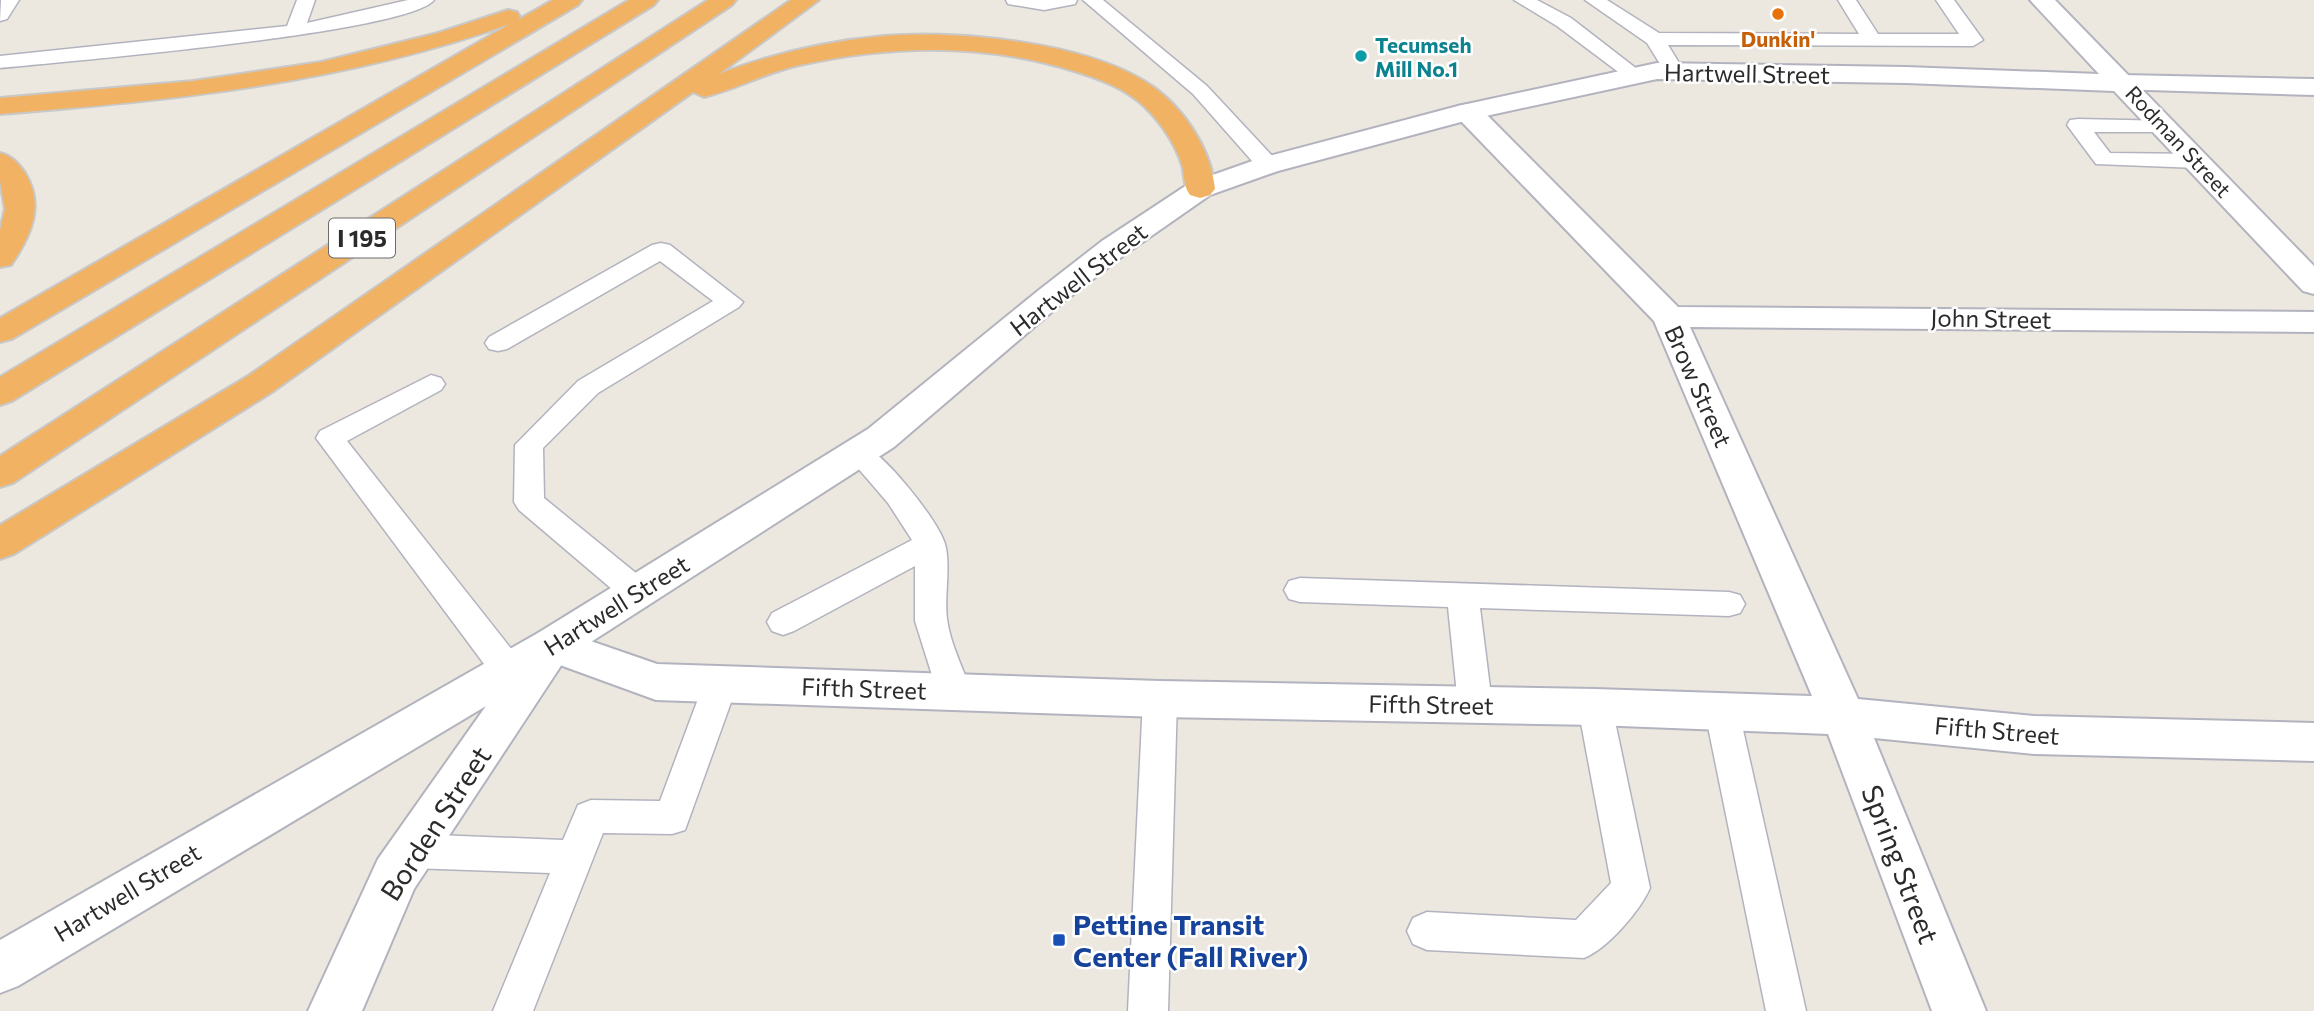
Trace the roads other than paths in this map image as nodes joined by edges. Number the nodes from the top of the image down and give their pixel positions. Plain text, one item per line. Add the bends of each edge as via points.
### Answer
1 (10, 0) edge
2 (306, 0) edge
3 (425, 0) edge
4 (549, 0) edge
5 (570, 0) edge
6 (646, 0) edge
7 (724, 0) edge
8 (807, 0) edge
9 (1015, 0) edge
10 (1068, 0) edge
11 (1092, 0) edge
12 (1523, 0) edge
13 (1847, 0) edge
14 (1945, 0) edge
15 (2042, 0) edge
16 (1602, 2) edge
17 (404, 4) edge
18 (0, 15) edge
19 (295, 31) junction
20 (1655, 39) junction
21 (1872, 39) junction
22 (1903, 40) junction
23 (0, 62) edge
24 (1674, 71) junction
25 (1636, 76) junction
26 (1928, 76) junction
27 (2123, 83) junction
28 (2314, 87) edge
29 (0, 107) edge
30 (1468, 112) junction
31 (2165, 126) junction
32 (610, 140) junction
33 (2198, 161) junction
34 (0, 162) edge
35 (1268, 164) junction
36 (1200, 189) junction
37 (0, 258) edge
38 (2314, 285) edge
39 (1669, 317) junction
40 (2314, 322) edge
41 (0, 332) edge
42 (498, 344) dead end
43 (430, 384) dead end
44 (0, 393) edge
45 (859, 453) junction
46 (0, 474) edge
47 (0, 544) edge
48 (930, 544) junction
49 (1300, 590) dead end
50 (637, 592) junction
51 (1462, 595) junction
52 (1729, 604) dead end
53 (783, 622) dead end
54 (553, 645) junction
55 (508, 670) junction
56 (721, 683) junction
57 (954, 691) junction
58 (1160, 699) junction
59 (1475, 704) junction
60 (1595, 707) junction
61 (1722, 712) junction
62 (1843, 716) junction
63 (2314, 743) edge
64 (411, 851) junction
65 (575, 857) junction
66 (1427, 931) dead end
67 (0, 968) edge
68 (335, 1011) edge
69 (513, 1011) edge
70 (1148, 1011) edge
71 (1786, 1011) edge
72 (1959, 1011) edge

1 - 18 lane
2 - 19 lane
3 - 17 lane
4 - 29 highway via 428,44 316,71 196,90
5 - 41 highway
6 - 44 highway, I 195
7 - 46 highway, I 195
8 - 32 highway
9 - 10 lane via 1044,4
11 - 35 lane via 1200,90
12 - 25 lane via 1564,22
13 - 21 lane
14 - 22 lane via 1973,40
15 - 27 main road, Rodman Street
16 - 20 lane
17 - 19 lane
19 - 23 lane
20 - 21 lane
20 - 24 lane
21 - 22 lane
22 - 26 lane
24 - 25 main road, Hartwell Street
24 - 26 main road, Hartwell Street
25 - 30 main road, Hartwell Street
26 - 27 main road, Hartwell Street
27 - 28 main road, Hartwell Street
27 - 31 main road, Rodman Street
30 - 35 main road, Hartwell Street
30 - 39 main road, Brow Street
31 - 33 main road, Rodman Street
31 - 33 lane via 2078,125 2104,159
32 - 36 highway via 692,94 779,62 874,46 975,45 1059,58 1138,88 1187,143 1198,164
32 - 47 highway via 250,391
33 - 38 main road, Rodman Street
34 - 37 highway via 16,181 21,204 21,218
35 - 36 main road, Hartwell Street
36 - 45 main road, Hartwell Street via 1060,289
39 - 40 main road, John Street
39 - 62 main road, Brow Street
42 - 50 lane via 661,250 730,302 588,387 528,445 530,502
43 - 55 lane via 330,438
45 - 48 lane via 902,498
45 - 50 main road, Hartwell Street
48 - 53 lane
48 - 57 lane via 931,621
49 - 51 lane
50 - 54 main road, Hartwell Street
51 - 52 lane
51 - 59 lane
54 - 55 main road, Hartwell Street
54 - 56 main road, Fifth Street via 656,682
54 - 64 main road, Borden Street
55 - 67 main road, Hartwell Street
56 - 57 main road, Fifth Street
56 - 65 lane via 672,818 591,816
57 - 58 main road, Fifth Street
58 - 59 main road, Fifth Street
58 - 70 lane
59 - 60 main road, Fifth Street
60 - 61 main road, Fifth Street
60 - 66 lane via 1631,888 1584,939
61 - 62 main road, Fifth Street
61 - 71 lane
62 - 63 main road, Fifth Street via 2035,735
62 - 72 main road, Spring Street
64 - 65 lane
64 - 68 main road, Borden Street via 395,875
65 - 69 lane

